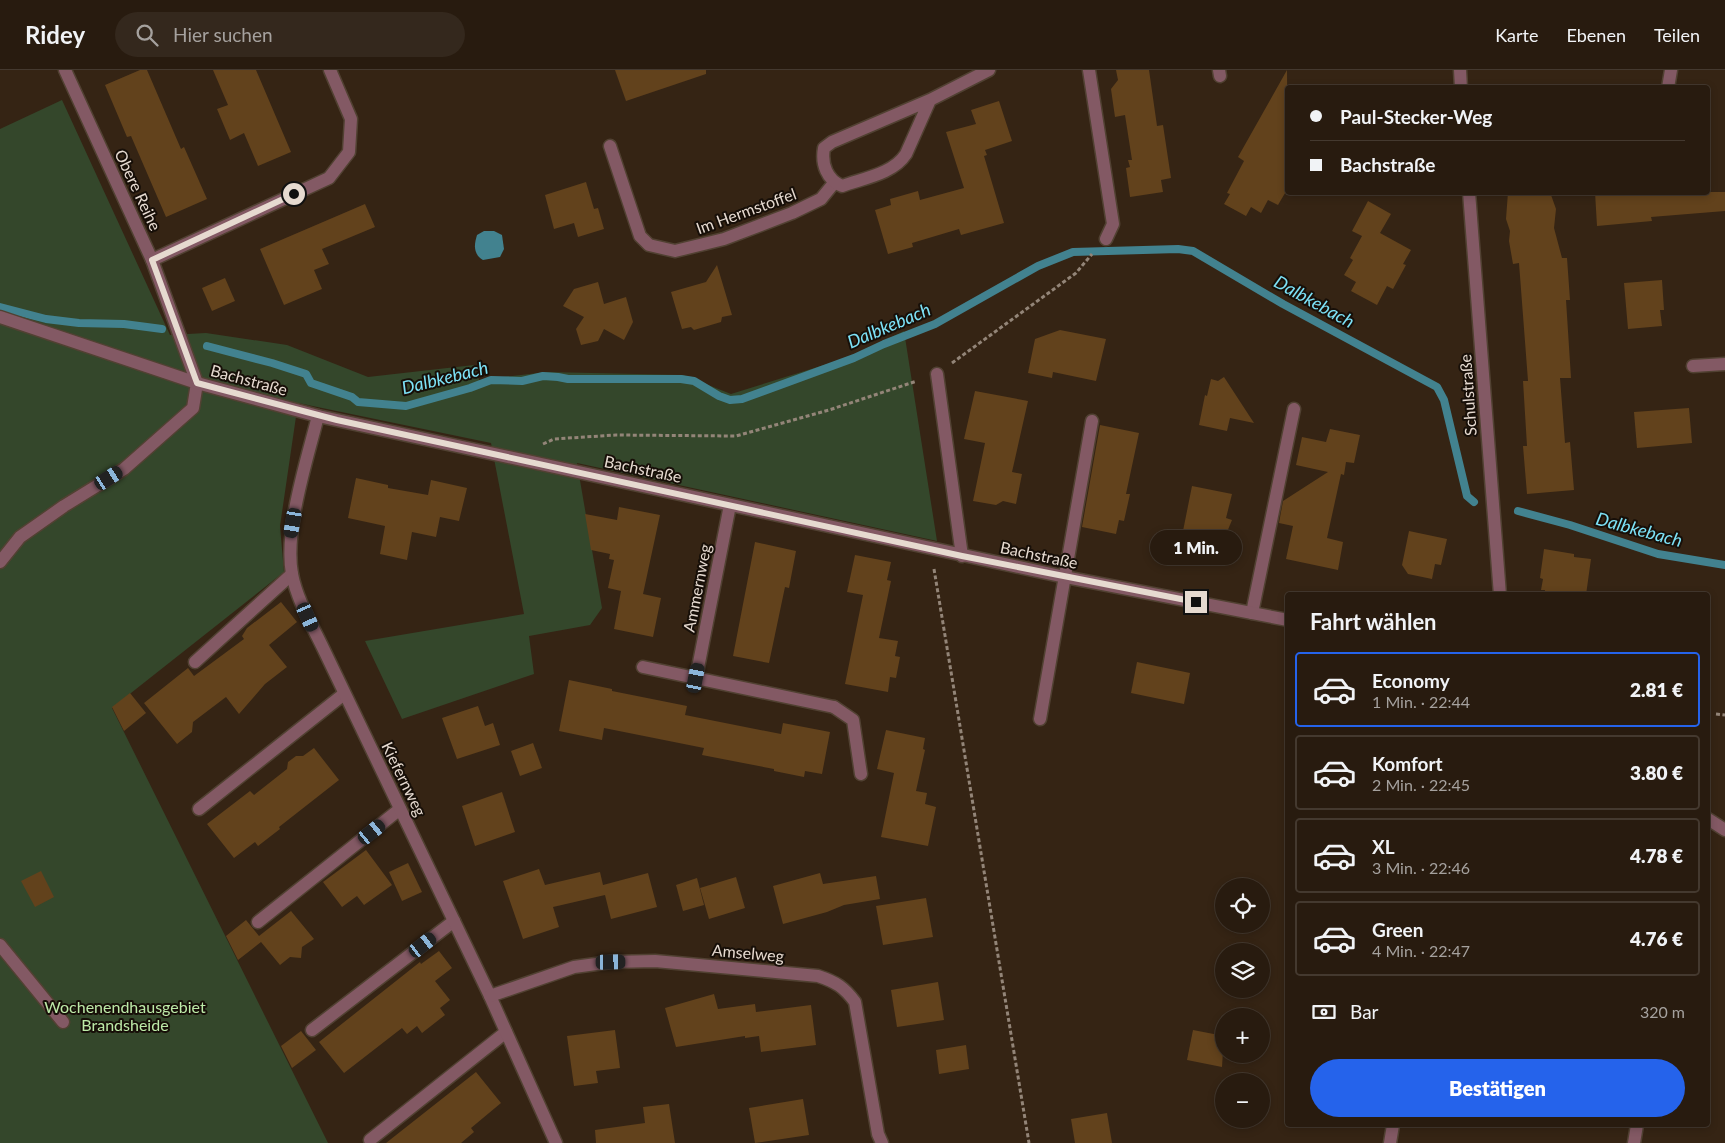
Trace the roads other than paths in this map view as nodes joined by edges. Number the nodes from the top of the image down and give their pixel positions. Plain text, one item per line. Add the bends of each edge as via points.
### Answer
1 (65, 70) edge
2 (330, 70) edge
3 (989, 70) edge
4 (1089, 70) edge
5 (1460, 70) edge
6 (1671, 70) edge
7 (1461, 85) edge
8 (1668, 85) edge
9 (930, 100) junction
10 (610, 146) dead end
11 (834, 183) junction
12 (1469, 195) edge
13 (1106, 239) road end
14 (152, 260) junction
15 (0, 318) edge
16 (1725, 364) edge
17 (1693, 366) dead end
18 (937, 374) road end
19 (197, 383) junction
20 (1294, 409) dead end
21 (318, 416) junction
22 (1092, 421) dead end
23 (730, 505) junction
24 (962, 556) junction
25 (0, 562) edge
26 (292, 574) junction
27 (1065, 577) junction
28 (1500, 592) edge
29 (1252, 613) junction
30 (1285, 619) edge
31 (195, 662) dead end
32 (643, 667) dead end
33 (696, 678) junction
34 (344, 694) junction
35 (1040, 719) dead end
36 (861, 774) dead end
37 (199, 809) dead end
38 (400, 809) junction
39 (1710, 821) edge
40 (1725, 830) edge
41 (454, 921) junction
42 (258, 922) dead end
43 (0, 945) edge
44 (490, 996) junction
45 (63, 1022) dead end
46 (312, 1030) dead end
47 (506, 1032) junction
48 (1393, 1127) edge
49 (1637, 1127) edge
50 (370, 1140) dead end
51 (553, 1142) edge
52 (882, 1143) edge
53 (1390, 1143) edge
54 (1634, 1143) edge

1 - 14 street, Obere Reihe
2 - 14 street via 351,119 349,152 329,178
3 - 9 street
4 - 13 street via 1113,224
5 - 7 street
6 - 8 street
9 - 11 street via 901,161 892,168 842,186
9 - 11 street via 824,148 822,157
10 - 11 street, Im Hermstoffel via 640,236 649,245 662,249 675,251 694,247 756,228 821,199
12 - 28 street, Schulstraße
14 - 19 street, Obere Reihe
15 - 19 street, Bachstraße
16 - 17 street
18 - 24 street
19 - 21 street, Bachstraße
19 - 25 street via 193,408 124,469 20,537
20 - 29 street
21 - 23 street, Bachstraße
21 - 26 street, Kiefernweg via 290,540
22 - 27 street
23 - 24 street, Bachstraße
23 - 33 street, Ammernweg
24 - 27 street, Bachstraße
26 - 31 street
26 - 34 street, Kiefernweg
27 - 29 street, Bachstraße
27 - 35 street
29 - 30 street, Bachstraße
32 - 33 street
33 - 36 street via 834,707 853,720
34 - 37 street
34 - 38 street, Kiefernweg
38 - 41 street, Kiefernweg
38 - 42 street
39 - 40 street
41 - 44 street, Kiefernweg
41 - 46 street
43 - 45 street
44 - 47 street, Kiefernweg
44 - 52 street, Amselweg via 574,967 611,962 655,961 825,978 846,989 855,1002
47 - 50 street
47 - 51 street, Kiefernweg
48 - 53 street
49 - 54 street

